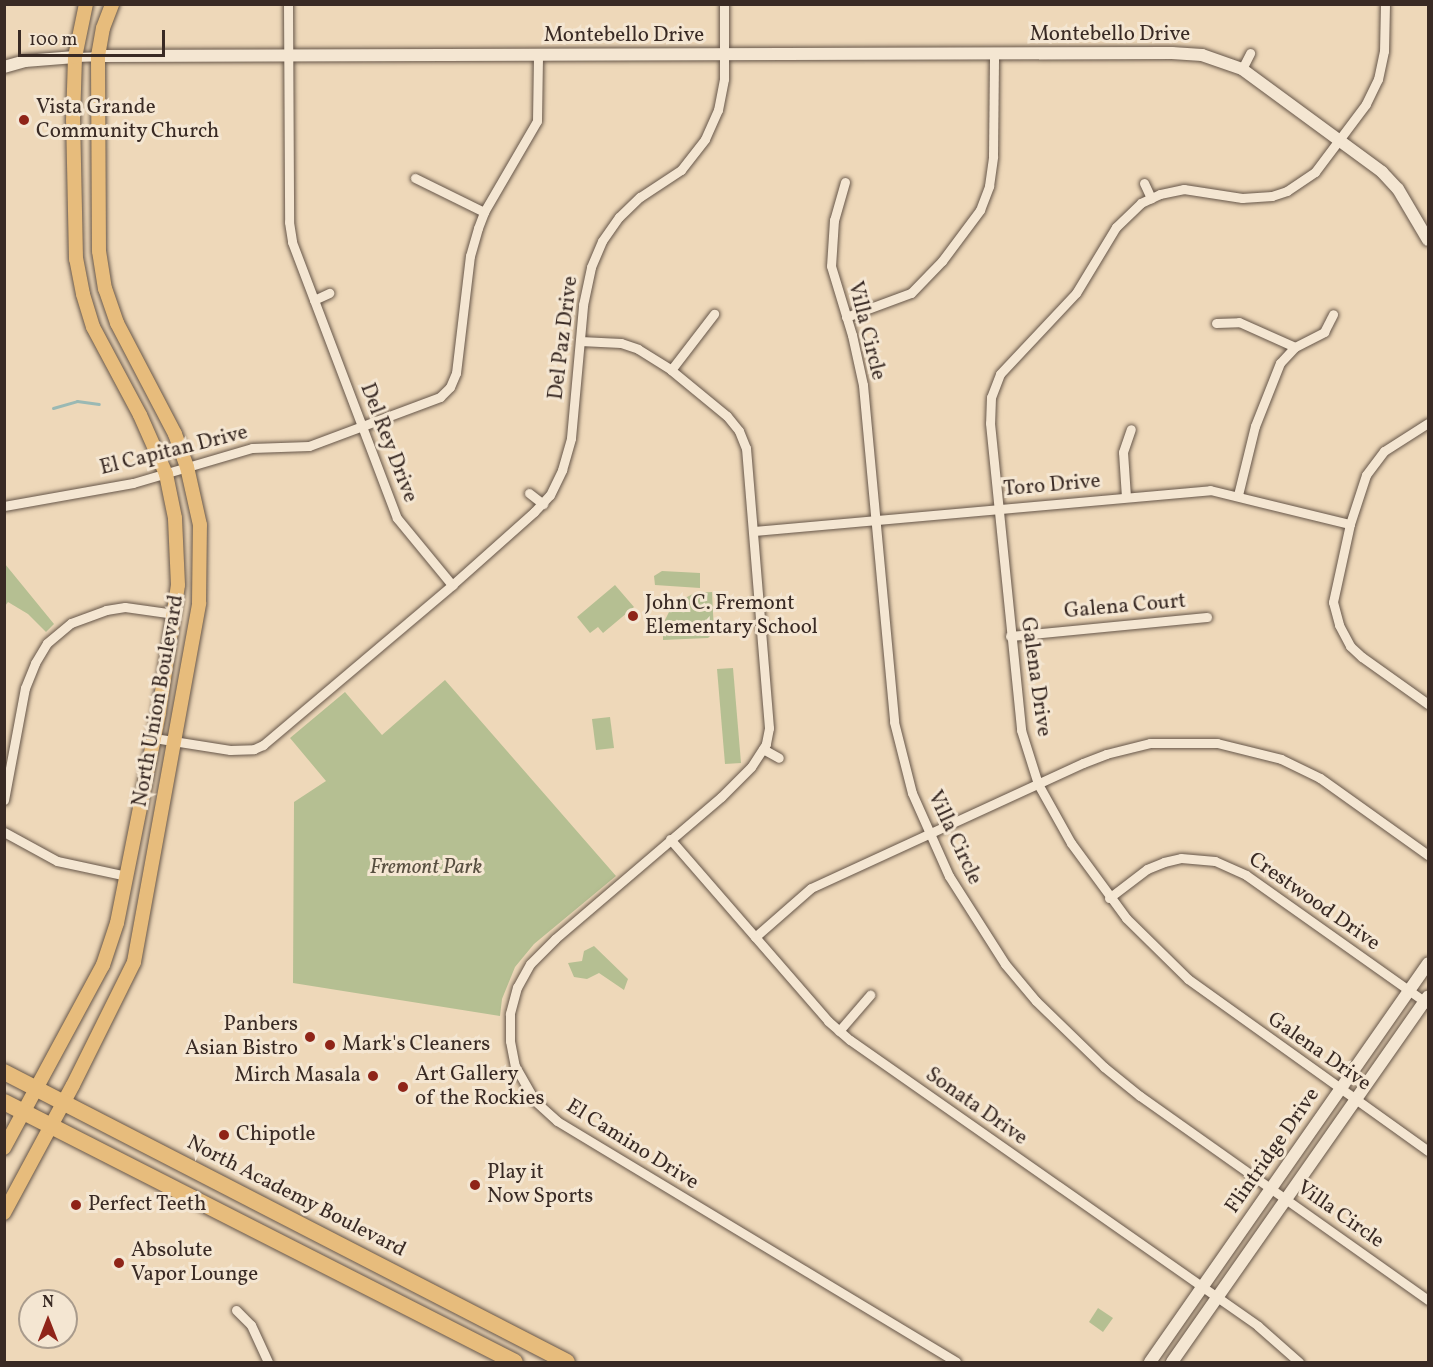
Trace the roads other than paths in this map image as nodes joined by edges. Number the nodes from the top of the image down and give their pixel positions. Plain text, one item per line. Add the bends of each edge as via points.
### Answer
1 (86, 4) edge
2 (112, 4) edge
3 (288, 4) edge
4 (724, 4) edge
5 (1385, 4) edge
6 (1250, 53) dead end
7 (994, 54) junction
8 (724, 55) junction
9 (98, 56) junction
10 (288, 56) junction
11 (75, 57) junction
12 (537, 57) junction
13 (4, 67) edge
14 (1242, 69) junction
15 (1340, 141) junction
16 (415, 178) dead end
17 (845, 182) dead end
18 (1144, 183) dead end
19 (1151, 198) junction
20 (484, 212) junction
21 (1428, 240) edge
22 (329, 293) dead end
23 (314, 300) junction
24 (714, 314) dead end
25 (1332, 314) dead end
26 (846, 317) junction
27 (1216, 323) dead end
28 (580, 341) junction
29 (1295, 347) junction
30 (671, 370) junction
31 (1428, 423) edge
32 (363, 426) junction
33 (1131, 429) dead end
34 (187, 467) junction
35 (166, 474) junction
36 (529, 493) dead end
37 (1238, 495) junction
38 (1126, 497) junction
39 (543, 504) junction
40 (4, 506) edge
41 (998, 509) junction
42 (875, 520) junction
43 (1350, 524) junction
44 (754, 531) junction
45 (452, 585) junction
46 (175, 614) junction
47 (1208, 617) dead end
48 (1010, 636) junction
49 (1428, 704) edge
50 (154, 738) junction
51 (175, 741) junction
52 (763, 749) junction
53 (779, 758) dead end
54 (1038, 784) junction
55 (4, 800) edge
56 (4, 832) edge
57 (928, 833) junction
58 (670, 839) junction
59 (1428, 855) edge
60 (127, 876) junction
61 (1108, 898) junction
62 (755, 937) junction
63 (1428, 963) edge
64 (1409, 990) junction
65 (870, 995) dead end
66 (1427, 1001) edge
67 (839, 1031) junction
68 (4, 1072) edge
69 (38, 1089) junction
70 (1340, 1089) junction
71 (1356, 1100) junction
72 (4, 1102) edge
73 (64, 1102) junction
74 (25, 1113) junction
75 (52, 1127) junction
76 (4, 1148) edge
77 (1428, 1151) edge
78 (1270, 1188) junction
79 (1286, 1200) junction
80 (4, 1213) edge
81 (1202, 1288) junction
82 (1217, 1299) junction
83 (1428, 1300) edge
84 (237, 1310) dead end
85 (268, 1362) edge
86 (515, 1362) edge
87 (567, 1362) edge
88 (956, 1362) edge
89 (1150, 1362) edge
90 (1172, 1362) edge
91 (1299, 1362) edge

1 - 11 main road, North Union Boulevard
2 - 9 main road, North Union Boulevard
3 - 10 street, Del Rey Drive
4 - 8 street, Del Paz Drive
5 - 15 street, Galena Drive via 1384,51 1378,79
6 - 14 street
7 - 8 street, Montebello Drive
7 - 14 street, Montebello Drive via 1172,53 1217,58
7 - 26 street via 992,173 980,210 942,261 911,293
8 - 12 street, Montebello Drive
8 - 28 street, Del Paz Drive via 718,110 705,139 681,170 630,206 602,241 587,282
9 - 10 street, Montebello Drive
9 - 11 street, Montebello Drive
9 - 34 main road, North Union Boulevard via 97,218 105,289 125,341 175,434
10 - 12 street, Montebello Drive
10 - 23 street, Del Rey Drive via 289,222 292,242
11 - 13 street, Montebello Drive
11 - 35 main road, North Union Boulevard via 74,231 83,294 98,336
12 - 20 street, El Capitan Drive via 537,121
14 - 15 street, Montebello Drive
15 - 19 street, Galena Drive via 1315,172 1272,196 1242,198 1184,189
15 - 21 street, Montebello Drive via 1391,181
16 - 20 street
17 - 26 street, Villa Circle via 830,251 834,281
18 - 19 street
19 - 41 street, Galena Drive via 1123,218 1076,293 1000,374 990,410
20 - 32 street, El Capitan Drive via 473,242 456,373 450,387 440,397
22 - 23 street
23 - 32 street, Del Rey Drive
24 - 30 street
25 - 29 street via 1324,332
26 - 42 street, Villa Circle via 863,385
27 - 29 street via 1239,322
28 - 30 street, El Camino Drive via 630,344
28 - 39 street, Del Paz Drive via 569,447
29 - 37 street via 1280,363 1259,412
30 - 44 street, El Camino Drive via 727,416 739,431 746,448
31 - 43 street via 1398,440 1373,462
32 - 34 street, El Capitan Drive via 309,446 252,448
32 - 45 street, Del Rey Drive via 397,518
33 - 38 street via 1123,452
34 - 35 street, El Capitan Drive
34 - 51 main road, North Union Boulevard via 200,525 199,603
35 - 40 street, El Capitan Drive
35 - 46 main road, North Union Boulevard via 177,536
36 - 39 street
37 - 38 street, Toro Drive via 1210,490
37 - 43 street, Toro Drive
38 - 41 street, Toro Drive
39 - 45 street, Del Paz Drive
41 - 42 street, Toro Drive
41 - 48 street, Galena Drive
42 - 44 street, Toro Drive
42 - 57 street, Villa Circle via 897,742
43 - 49 street via 1333,602 1343,636 1362,657
44 - 52 street, El Camino Drive via 769,712
45 - 51 street, Del Paz Drive via 263,745 243,751
46 - 50 main road, North Union Boulevard
46 - 55 street via 124,608 106,610 71,623 47,643 26,688
47 - 48 street, Galena Court
48 - 54 street, Galena Drive via 1021,730
50 - 51 street, Del Paz Drive
50 - 60 main road, North Union Boulevard
51 - 73 main road, North Union Boulevard via 134,962
52 - 53 street
52 - 58 street, El Camino Drive via 729,789
54 - 57 street
54 - 59 street via 1107,754 1150,743 1193,741 1237,746 1302,768
54 - 61 street, Galena Drive
56 - 60 street via 57,861
57 - 62 street via 811,888
57 - 78 street, Villa Circle via 972,914 1005,964 1075,1042 1140,1096
58 - 62 street, Sonata Drive
58 - 88 street, El Camino Drive via 555,939 524,973 513,1001 509,1030 512,1054 523,1084 556,1121
60 - 69 main road, North Union Boulevard via 117,923 102,965
61 - 64 street, Crestwood Drive via 1147,869 1164,862 1181,858 1215,861 1246,875
61 - 70 street, Galena Drive via 1188,979
62 - 67 street, Sonata Drive
63 - 64 street, Flintridge Drive
64 - 66 street, Crestwood Drive
64 - 70 street, Flintridge Drive
65 - 67 street
66 - 71 street, Flintridge Drive
67 - 81 street, Sonata Drive
68 - 69 highway, North Academy Boulevard
69 - 73 highway, North Academy Boulevard
69 - 74 main road, North Union Boulevard
70 - 71 street, Galena Drive
70 - 78 street, Flintridge Drive
71 - 77 street, Galena Drive
71 - 79 street, Flintridge Drive
72 - 74 highway
73 - 75 main road, North Union Boulevard
73 - 87 highway, North Academy Boulevard
74 - 75 highway
74 - 76 main road, North Union Boulevard
75 - 80 main road, North Union Boulevard
75 - 86 highway
78 - 79 street, Villa Circle
78 - 81 street, Flintridge Drive
79 - 82 street, Flintridge Drive
79 - 83 street, Villa Circle
81 - 82 street, Sonata Drive
81 - 89 street, Flintridge Drive
82 - 90 street, Flintridge Drive
82 - 91 street, Sonata Drive via 1275,1339
84 - 85 street via 251,1325

